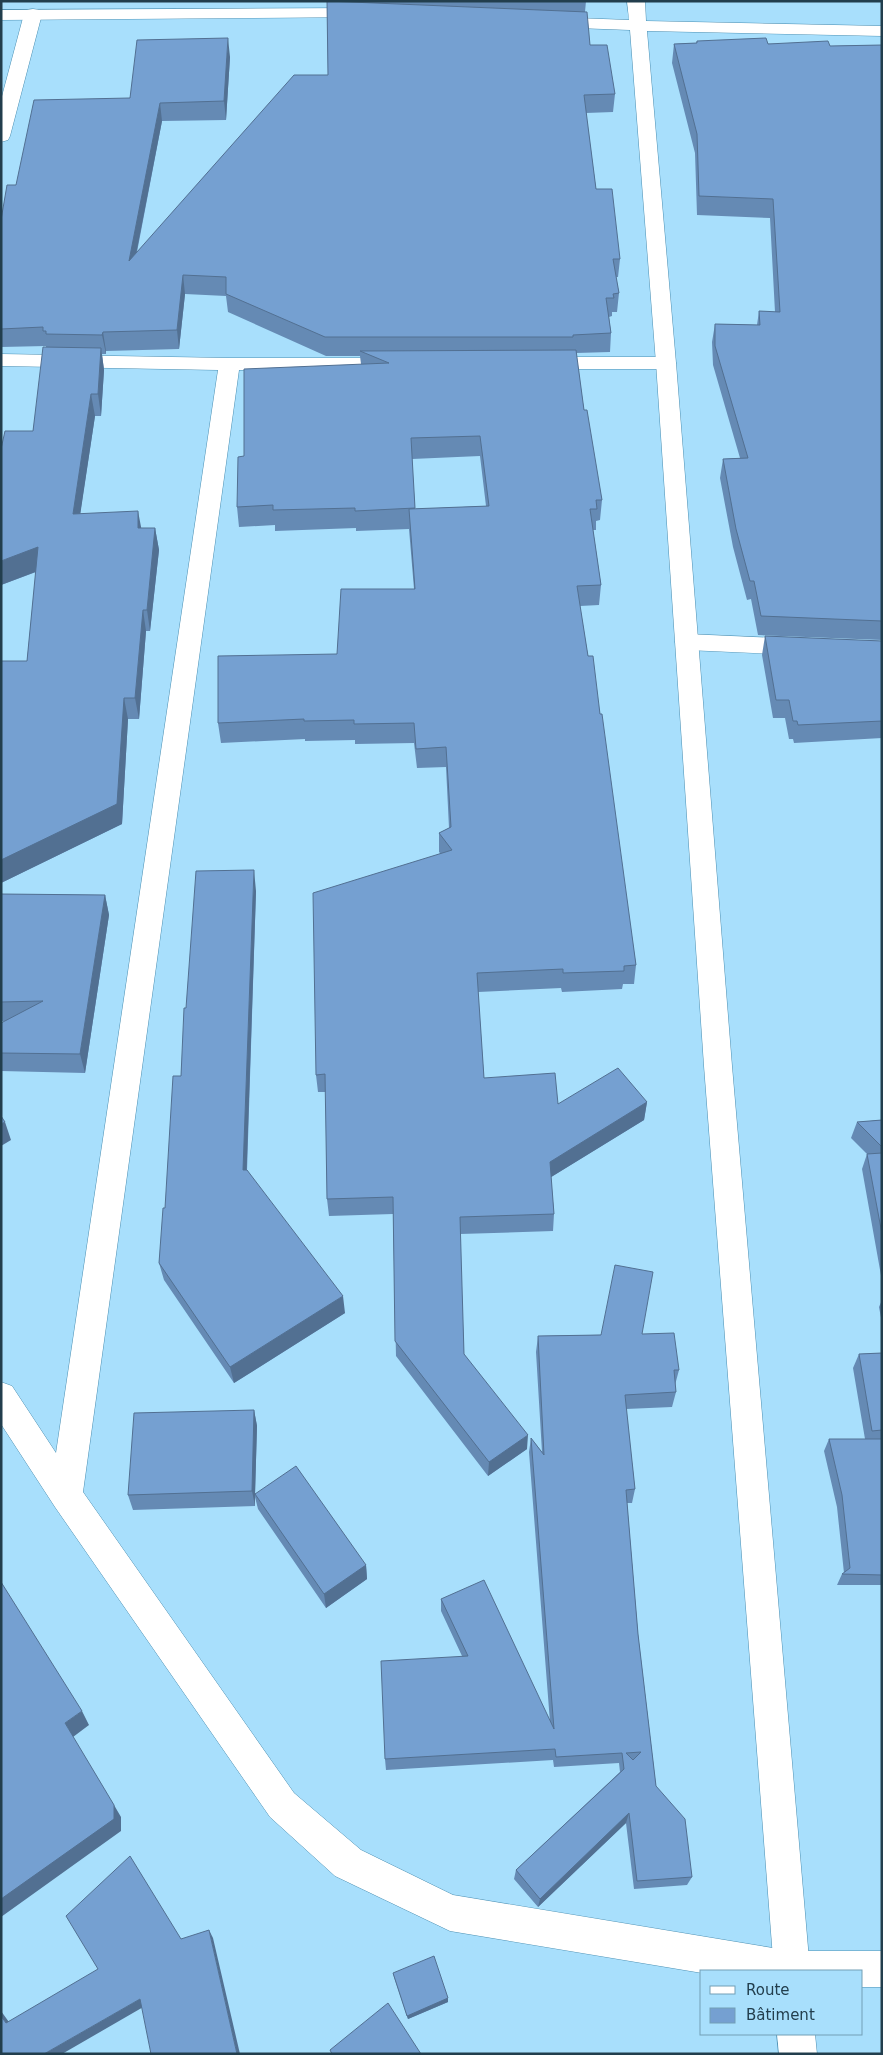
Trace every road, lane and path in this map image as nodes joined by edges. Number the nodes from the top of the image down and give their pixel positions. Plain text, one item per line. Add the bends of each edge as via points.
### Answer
1 (637, 13) edge
2 (33, 14) junction
3 (382, 14) edge
4 (1, 15) edge
5 (538, 21) edge
6 (882, 31) edge
7 (1, 136) edge
8 (1, 360) edge
9 (517, 363) edge
10 (666, 363) junction
11 (229, 364) junction
12 (418, 364) edge
13 (687, 642) junction
14 (823, 648) edge
15 (1, 1396) edge
16 (66, 1496) junction
17 (882, 1969) edge
18 (792, 1970) edge
19 (796, 2035) edge
20 (798, 2054) edge

1 - 5 street
1 - 6 street via 732,30
1 - 10 street
2 - 3 street
2 - 4 street
2 - 7 street
8 - 11 street
9 - 10 street
10 - 13 street
11 - 12 street
11 - 16 street
13 - 14 street
13 - 18 street via 718,1066
15 - 16 street
16 - 18 street via 282,1805 348,1863 450,1913
17 - 18 street
19 - 20 street

